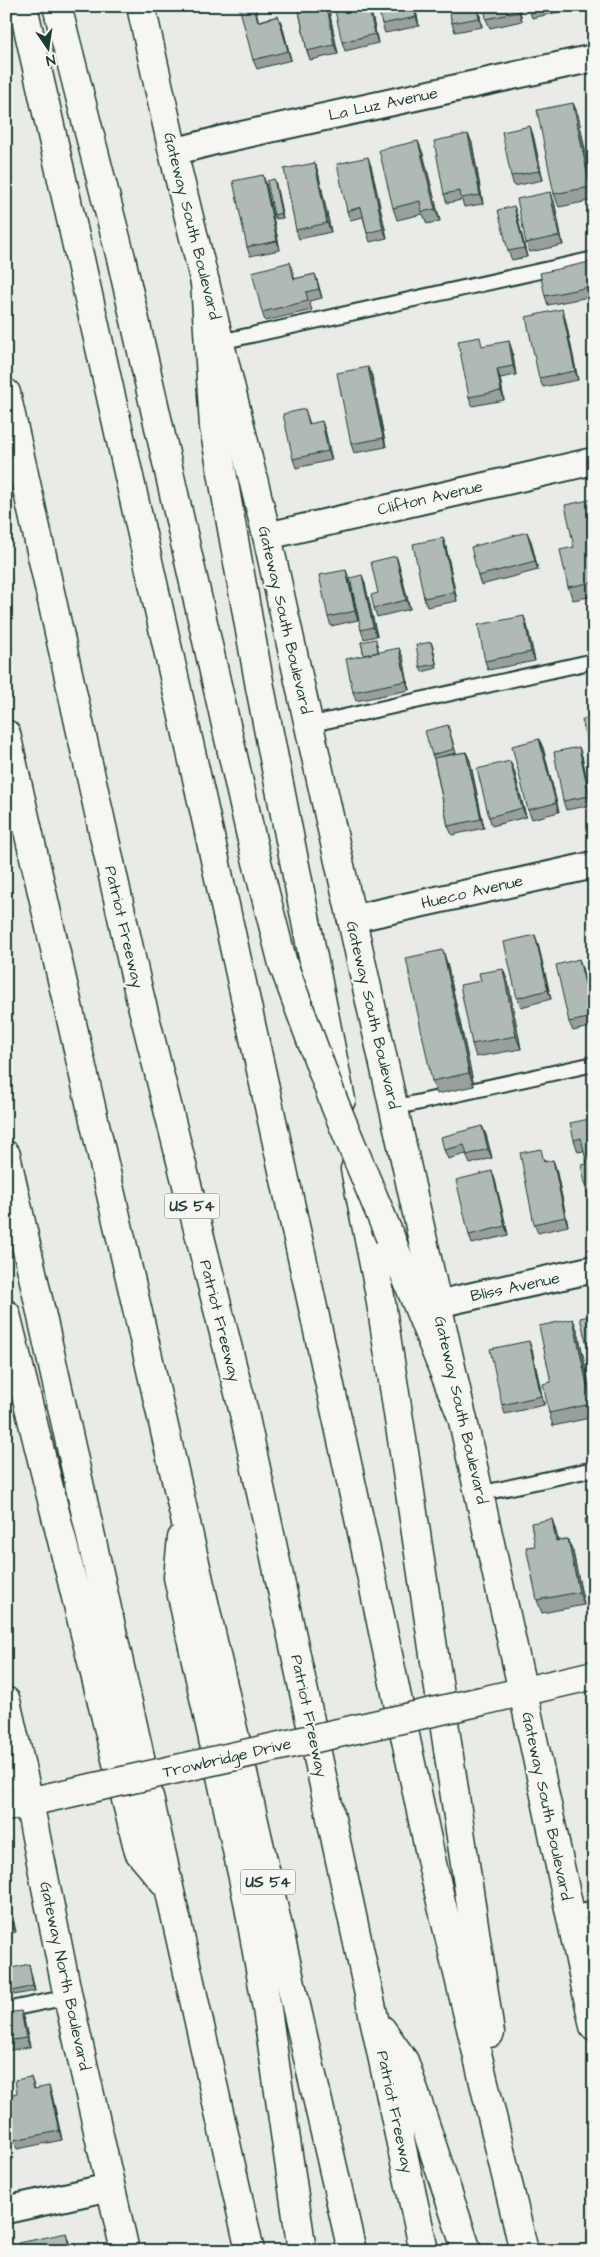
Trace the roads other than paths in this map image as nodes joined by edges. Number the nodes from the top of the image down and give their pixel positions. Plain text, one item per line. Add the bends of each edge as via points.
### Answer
1 (23, 6) edge
2 (56, 6) edge
3 (141, 6) edge
4 (594, 58) edge
5 (173, 152) junction
6 (594, 259) edge
7 (205, 282) junction
8 (220, 342) junction
9 (6, 393) edge
10 (594, 461) edge
11 (267, 536) junction
12 (594, 660) edge
13 (308, 725) junction
14 (6, 734) edge
15 (594, 865) edge
16 (351, 919) junction
17 (594, 1064) edge
18 (393, 1108) junction
19 (6, 1154) edge
20 (594, 1269) edge
21 (437, 1304) junction
22 (6, 1314) edge
23 (463, 1419) junction
24 (594, 1469) edge
25 (480, 1494) junction
26 (184, 1514) junction
27 (594, 1675) edge
28 (523, 1692) junction
29 (6, 1701) edge
30 (18, 1804) edge
31 (168, 1887) junction
32 (582, 1911) edge
33 (68, 1997) junction
34 (6, 2010) edge
35 (375, 2020) junction
36 (594, 2026) edge
37 (110, 2187) junction
38 (6, 2210) edge
39 (125, 2251) edge
40 (250, 2251) edge
41 (302, 2251) edge
42 (352, 2251) edge
43 (424, 2251) edge
44 (468, 2251) edge
45 (524, 2251) edge
46 (529, 2251) edge

1 - 45 main road via 207,823 433,1868
2 - 23 main road, bridge via 124,267 255,854 283,964 336,1105
3 - 5 main road, Gateway South Boulevard
4 - 5 street, La Luz Avenue
5 - 7 main road, Gateway South Boulevard
6 - 8 lane
7 - 8 main road, Gateway South Boulevard
7 - 46 main road via 214,427 260,687 378,1290 483,1997
8 - 11 main road, Gateway South Boulevard
9 - 35 main road, Patriot Freeway / US 54 via 138,989 244,1414
10 - 11 street, Clifton Avenue
11 - 13 main road, Gateway South Boulevard
12 - 13 lane
13 - 16 main road, Gateway South Boulevard
14 - 26 main road, US 54
15 - 16 street, Hueco Avenue
16 - 18 main road, Gateway South Boulevard
17 - 18 lane
18 - 21 main road, Gateway South Boulevard
19 - 31 main road
20 - 21 street, Bliss Avenue
21 - 23 main road, Gateway South Boulevard
22 - 31 main road via 139,1852
23 - 25 main road, Gateway South Boulevard
24 - 25 lane
25 - 28 main road, Gateway South Boulevard
26 - 41 main road via 178,1577 248,1901
26 - 42 main road, US 54
27 - 28 main road, Trowbridge Drive
28 - 30 main road, Trowbridge Drive, bridge
28 - 32 main road, Gateway South Boulevard
29 - 30 main road, Gateway North Boulevard
30 - 33 main road, Gateway North Boulevard
31 - 40 main road
32 - 36 main road, Gateway South Boulevard
33 - 34 lane
33 - 37 main road, Gateway North Boulevard
35 - 43 main road, Patriot Freeway / US 54
35 - 44 main road via 404,2061
37 - 38 street
37 - 39 main road, Gateway North Boulevard

